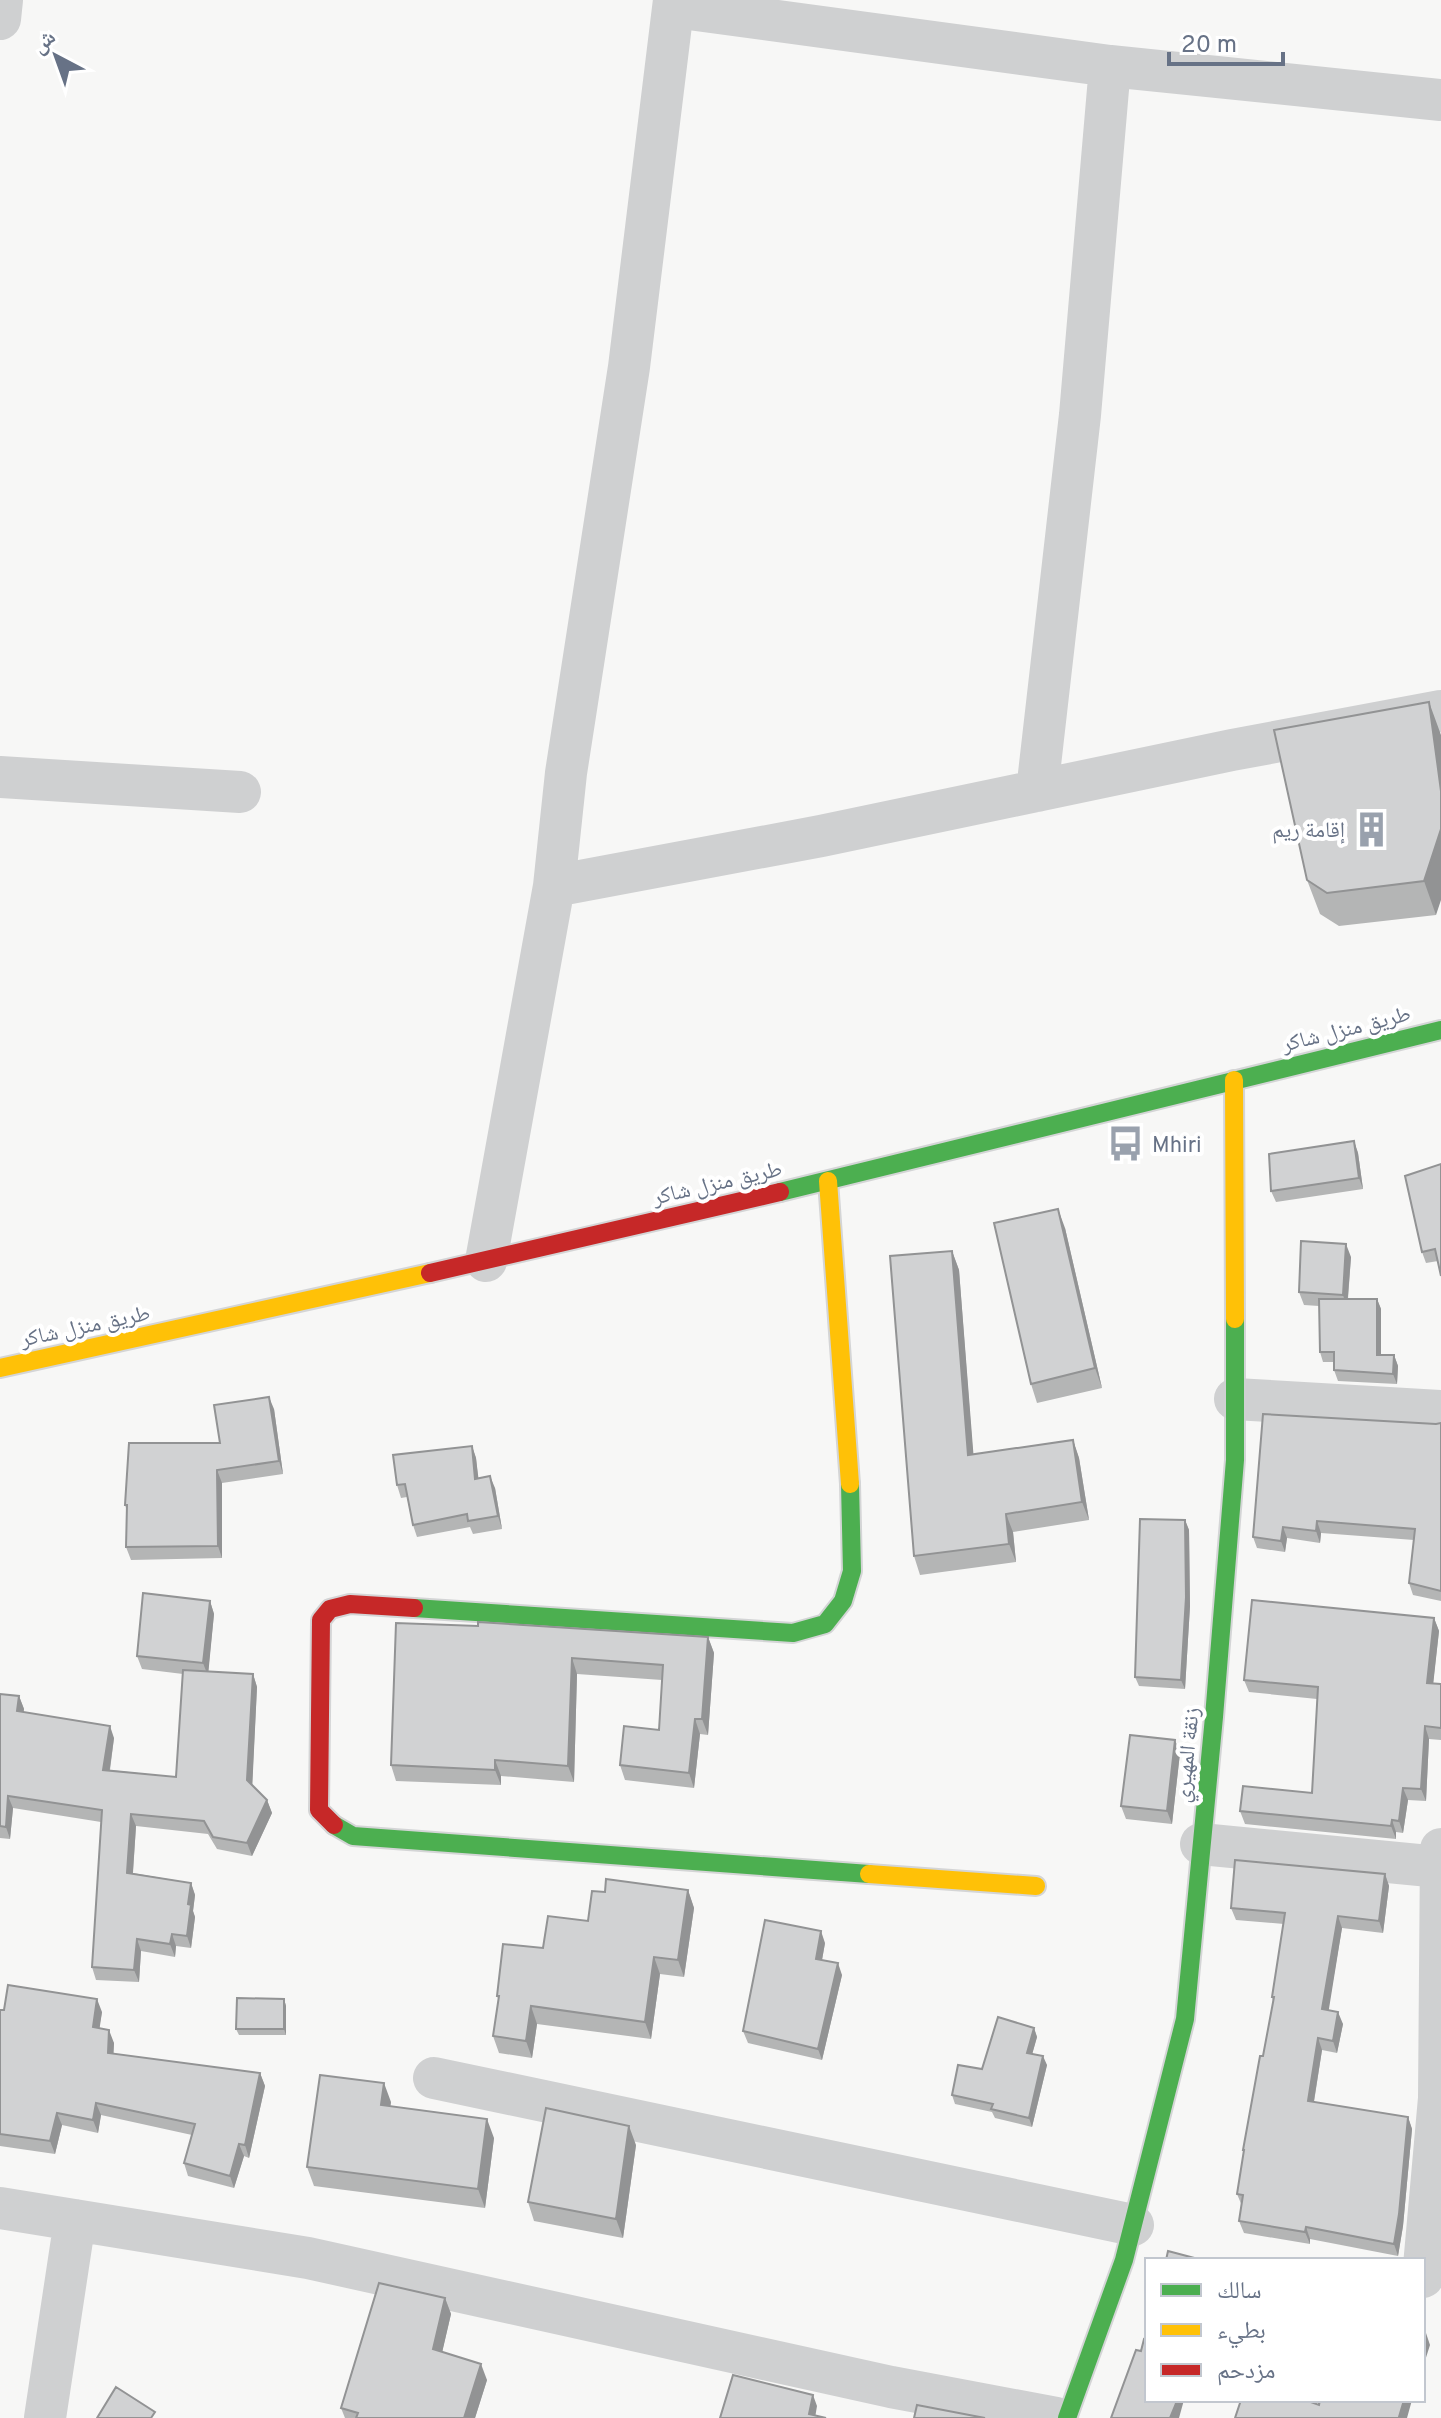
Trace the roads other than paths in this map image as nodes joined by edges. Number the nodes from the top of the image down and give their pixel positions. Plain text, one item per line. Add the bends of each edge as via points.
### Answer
1 (2, 0) edge
2 (674, 3) edge
3 (0, 19) edge
4 (1110, 66) junction
5 (1441, 100) edge
6 (1441, 711) edge
7 (0, 777) edge
8 (1037, 791) junction
9 (240, 792) dead end
10 (554, 886) junction
11 (1441, 1030) edge
12 (1234, 1080) junction
13 (828, 1181) junction
14 (486, 1261) junction
15 (0, 1368) edge
16 (1235, 1399) junction
17 (1441, 1411) edge
18 (1201, 1844) junction
19 (1441, 1849) edge
20 (1440, 1867) edge
21 (1036, 1886) dead end
22 (434, 2078) dead end
23 (0, 2208) edge
24 (75, 2220) junction
25 (1135, 2250) edge
26 (1425, 2258) edge
27 (888, 2403) edge
28 (45, 2418) edge
29 (1056, 2418) edge
30 (1067, 2418) edge

1 - 3 street
2 - 4 street
2 - 10 street via 629,367 566,773
4 - 5 street
4 - 8 street via 1080,415
6 - 8 street
7 - 9 street
8 - 10 street
10 - 14 street
11 - 12 street, طريق منزل شاكر
12 - 13 street, طريق منزل شاكر
12 - 16 street, زنقة المهيري
13 - 14 street, طريق منزل شاكر
13 - 21 street via 852,1571 843,1601 825,1624 793,1633 350,1604 330,1609 321,1620 319,1810 353,1836
14 - 15 street, طريق منزل شاكر
16 - 17 street
16 - 18 street, زنقة المهيري via 1235,1460
18 - 20 street
18 - 25 street, زنقة المهيري via 1185,2019
19 - 20 street
20 - 26 street via 1439,2098
22 - 25 street
23 - 24 street
24 - 27 street via 308,2258
24 - 28 street
25 - 30 street, زنقة المهيري
27 - 29 street

